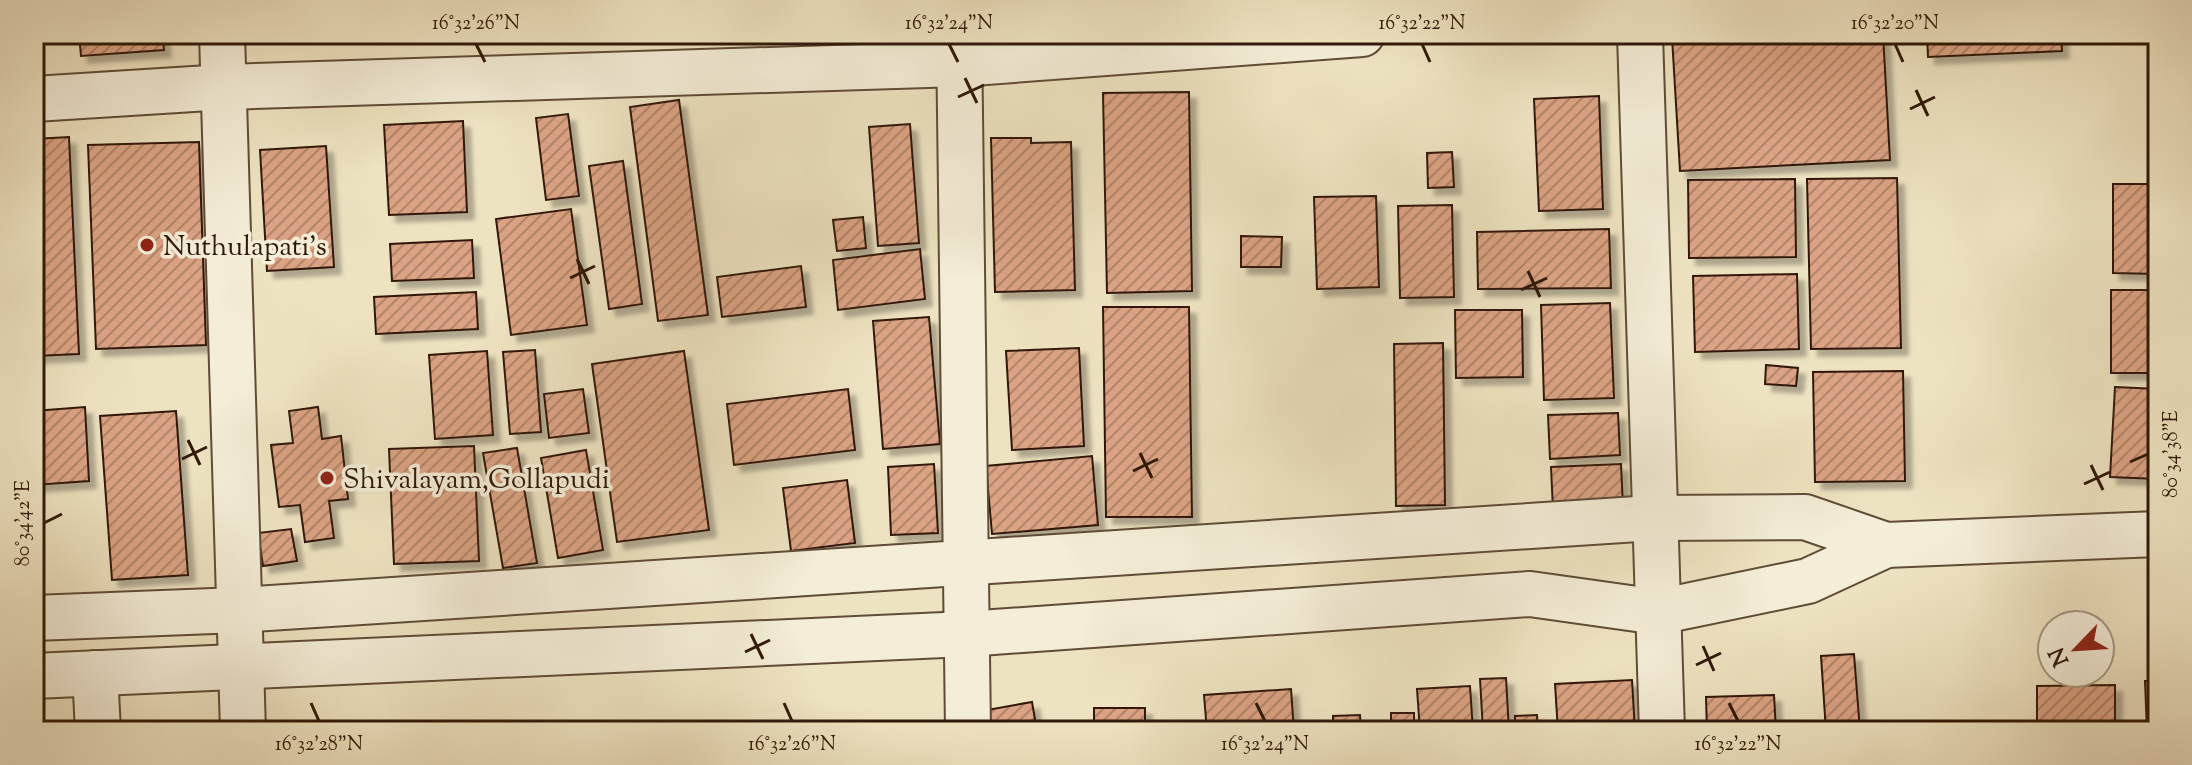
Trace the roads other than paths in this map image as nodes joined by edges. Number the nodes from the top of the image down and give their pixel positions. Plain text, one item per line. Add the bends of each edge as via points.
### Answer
1 (222, 34) edge
2 (1362, 34) edge
3 (1640, 34) edge
4 (959, 49) edge
5 (225, 87) junction
6 (34, 99) edge
7 (1653, 518) junction
8 (2158, 534) edge
9 (1886, 545) junction
10 (966, 563) junction
11 (239, 610) junction
12 (1658, 612) junction
13 (34, 618) edge
14 (966, 634) junction
15 (240, 667) junction
16 (95, 673) junction
17 (34, 676) edge
18 (98, 731) edge
19 (243, 731) edge
20 (968, 731) edge
21 (1662, 731) edge

1 - 5 street
2 - 4 street
3 - 7 street
4 - 5 street
4 - 10 street
5 - 6 street
5 - 11 street
7 - 9 street via 1805,517
7 - 10 street
7 - 12 street
8 - 9 street
9 - 12 street via 1808,581
10 - 11 street
10 - 14 street
11 - 13 street
11 - 15 street
12 - 14 street via 1530,594
12 - 21 street
14 - 15 street
14 - 20 street
15 - 16 street
15 - 19 street
16 - 17 street
16 - 18 street

